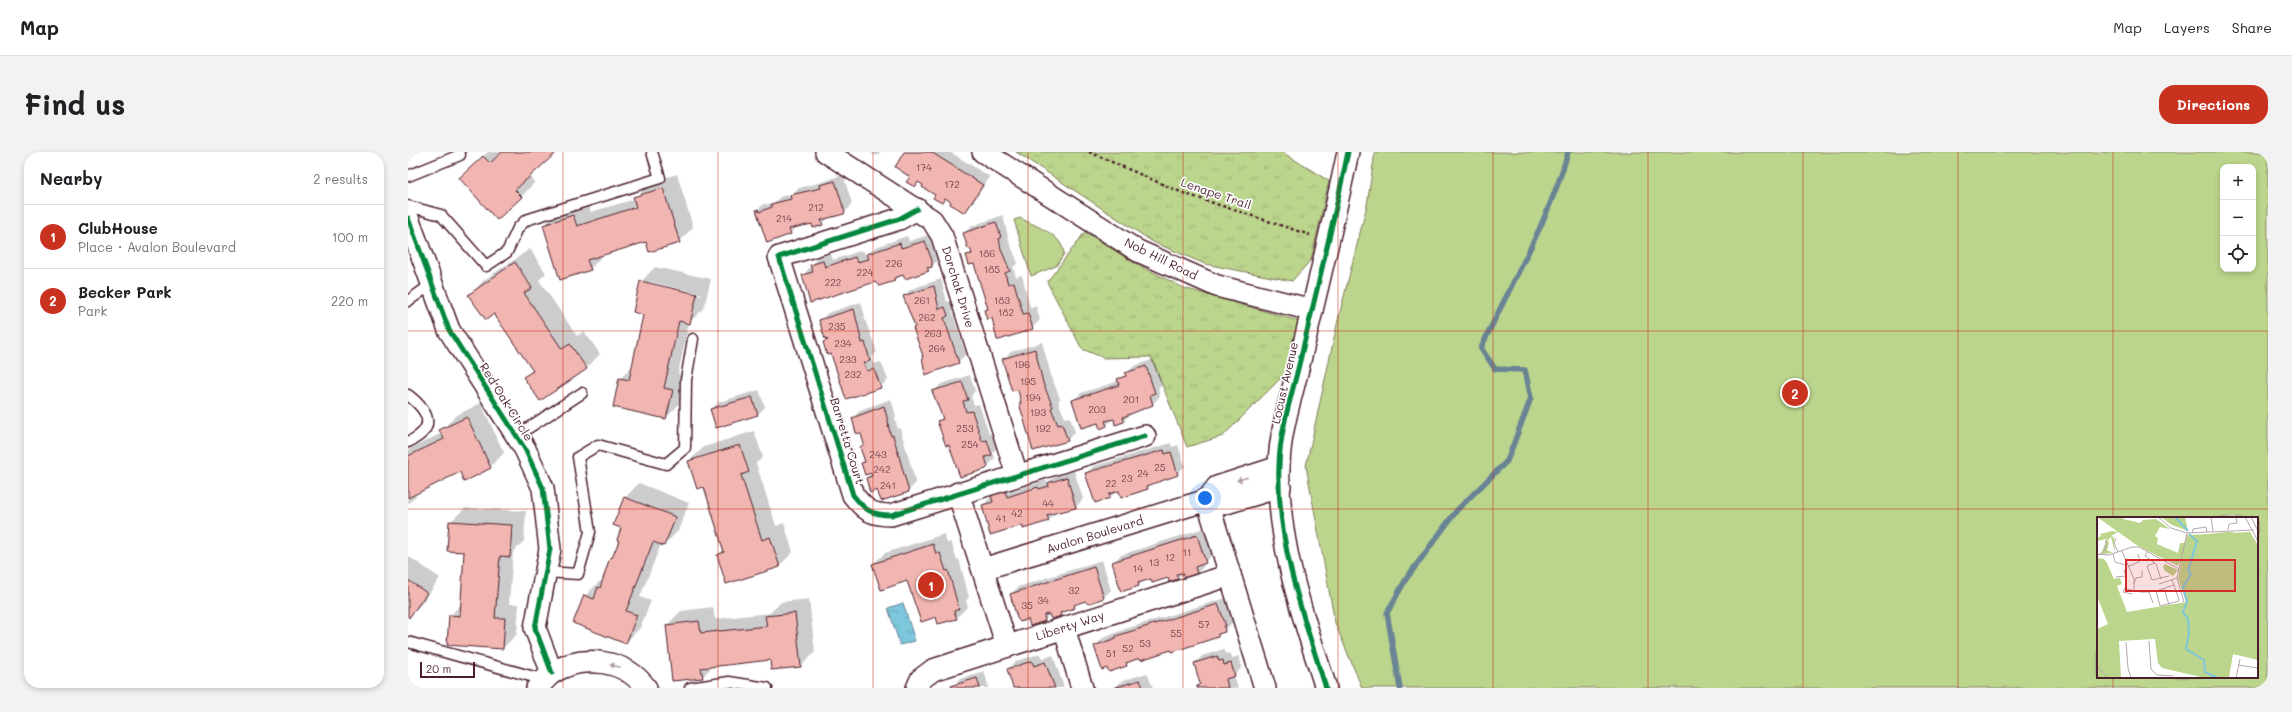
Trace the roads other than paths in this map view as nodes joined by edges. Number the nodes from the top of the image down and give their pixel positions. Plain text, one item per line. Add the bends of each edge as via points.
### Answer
1 (652, 152) edge
2 (826, 152) edge
3 (983, 152) edge
4 (1348, 152) edge
5 (460, 155) dead end
6 (408, 176) edge
7 (408, 206) edge
8 (916, 209) junction
9 (408, 218) edge
10 (413, 247) edge
11 (432, 284) junction
12 (408, 301) edge
13 (1312, 310) junction
14 (693, 339) dead end
15 (582, 392) dead end
16 (408, 395) edge
17 (516, 436) junction
18 (1145, 436) dead end
19 (408, 442) edge
20 (1017, 475) junction
21 (1279, 477) junction
22 (958, 493) junction
23 (1206, 500) junction
24 (983, 569) junction
25 (546, 572) junction
26 (1230, 575) junction
27 (1064, 628) junction
28 (408, 642) edge
29 (1008, 646) junction
30 (544, 681) edge
31 (646, 688) edge
32 (690, 688) edge
33 (767, 688) edge
34 (917, 688) edge
35 (1082, 688) edge
36 (1265, 688) edge
37 (1326, 688) edge

1 - 7 lane via 660,178 526,220 518,228 508,252 486,266 441,215
2 - 8 street, Dorchak Drive
3 - 13 street, Nob Hill Road via 1138,250 1217,286
4 - 13 street, Locust Avenue
5 - 6 lane
8 - 20 street, Dorchak Drive via 932,220 942,236
8 - 22 street, Barretta Court via 899,219 779,257 853,495 861,506 876,515 890,515
9 - 10 street, Red Oak Circle
10 - 11 street, Red Oak Circle
11 - 12 lane
11 - 17 street, Red Oak Circle via 449,330
13 - 21 street, Locust Avenue via 1284,428
14 - 25 lane via 686,380 685,448 666,464 598,445 578,457 590,532 578,574
15 - 17 lane
16 - 19 lane via 420,405 428,420 428,426 421,436
17 - 25 street, Red Oak Circle via 543,488 550,549
18 - 20 street, Barretta Court
20 - 22 street, Barretta Court
21 - 23 street, Avalon Boulevard via 1217,487
21 - 37 street, Locust Avenue via 1288,558
22 - 24 street
23 - 24 street, Avalon Boulevard
23 - 26 street
24 - 29 street
25 - 30 street, Red Oak Circle via 535,628
26 - 27 street, Liberty Way
26 - 36 street
27 - 29 street, Liberty Way
27 - 35 street
28 - 30 lane
29 - 34 street, Liberty Way via 932,670 921,679
31 -> 30 street via 642,681 622,667 598,661 574,663
32 - 33 lane via 729,682

